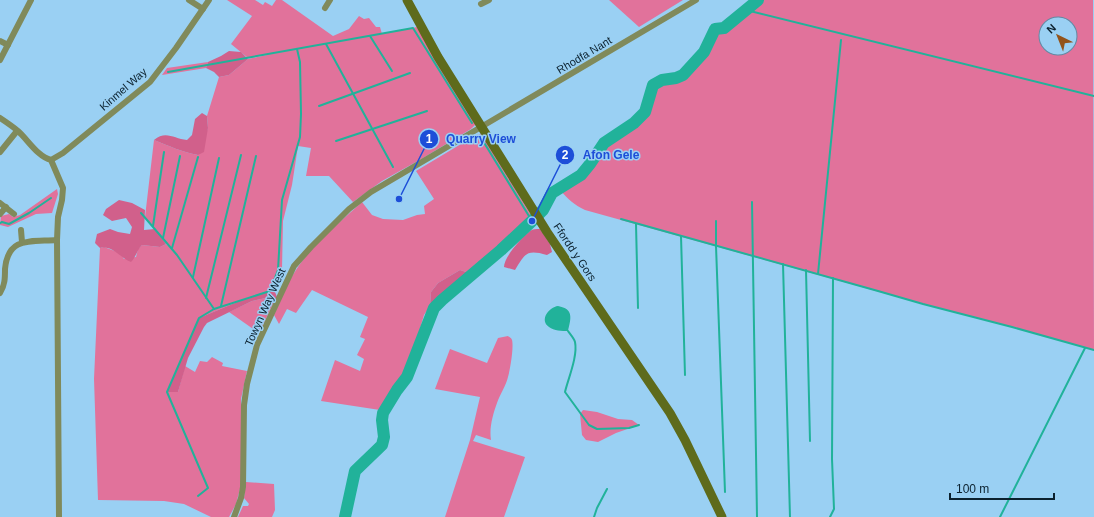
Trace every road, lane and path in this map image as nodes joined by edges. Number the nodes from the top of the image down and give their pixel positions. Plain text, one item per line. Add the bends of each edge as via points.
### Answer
1 (31, 0) edge
2 (189, 0) edge
3 (209, 0) edge
4 (330, 0) edge
5 (407, 0) edge
6 (490, 0) edge
7 (696, 0) edge
8 (481, 4) dead end
9 (325, 8) dead end
10 (203, 9) junction
11 (0, 41) edge
12 (8, 45) junction
13 (0, 60) edge
14 (0, 118) edge
15 (482, 127) junction
16 (17, 131) junction
17 (0, 152) edge
18 (51, 160) junction
19 (0, 203) edge
20 (6, 207) junction
21 (0, 214) edge
22 (14, 214) dead end
23 (21, 230) dead end
24 (57, 240) junction
25 (22, 242) junction
26 (0, 293) edge
27 (59, 517) edge
28 (234, 517) edge
29 (722, 517) edge

1 - 12 street
2 - 10 street
3 - 10 street, Kinmel Way
4 - 9 street
5 - 15 street, Ffordd y Gors
6 - 8 street
7 - 15 street, Rhodfa Nant
10 - 18 street, Kinmel Way via 150,82
11 - 12 street
12 - 13 street
14 - 16 street
15 - 28 street, Towyn Way West via 371,192 349,209 294,266 257,345 247,384 243,486
15 - 29 street, Ffordd y Gors via 565,261 670,413
16 - 17 street
16 - 18 street via 46,159
18 - 24 street via 63,188
19 - 20 street
20 - 21 street
20 - 22 street
23 - 25 street
24 - 25 street
24 - 27 street
25 - 26 street via 8,253 4,286

